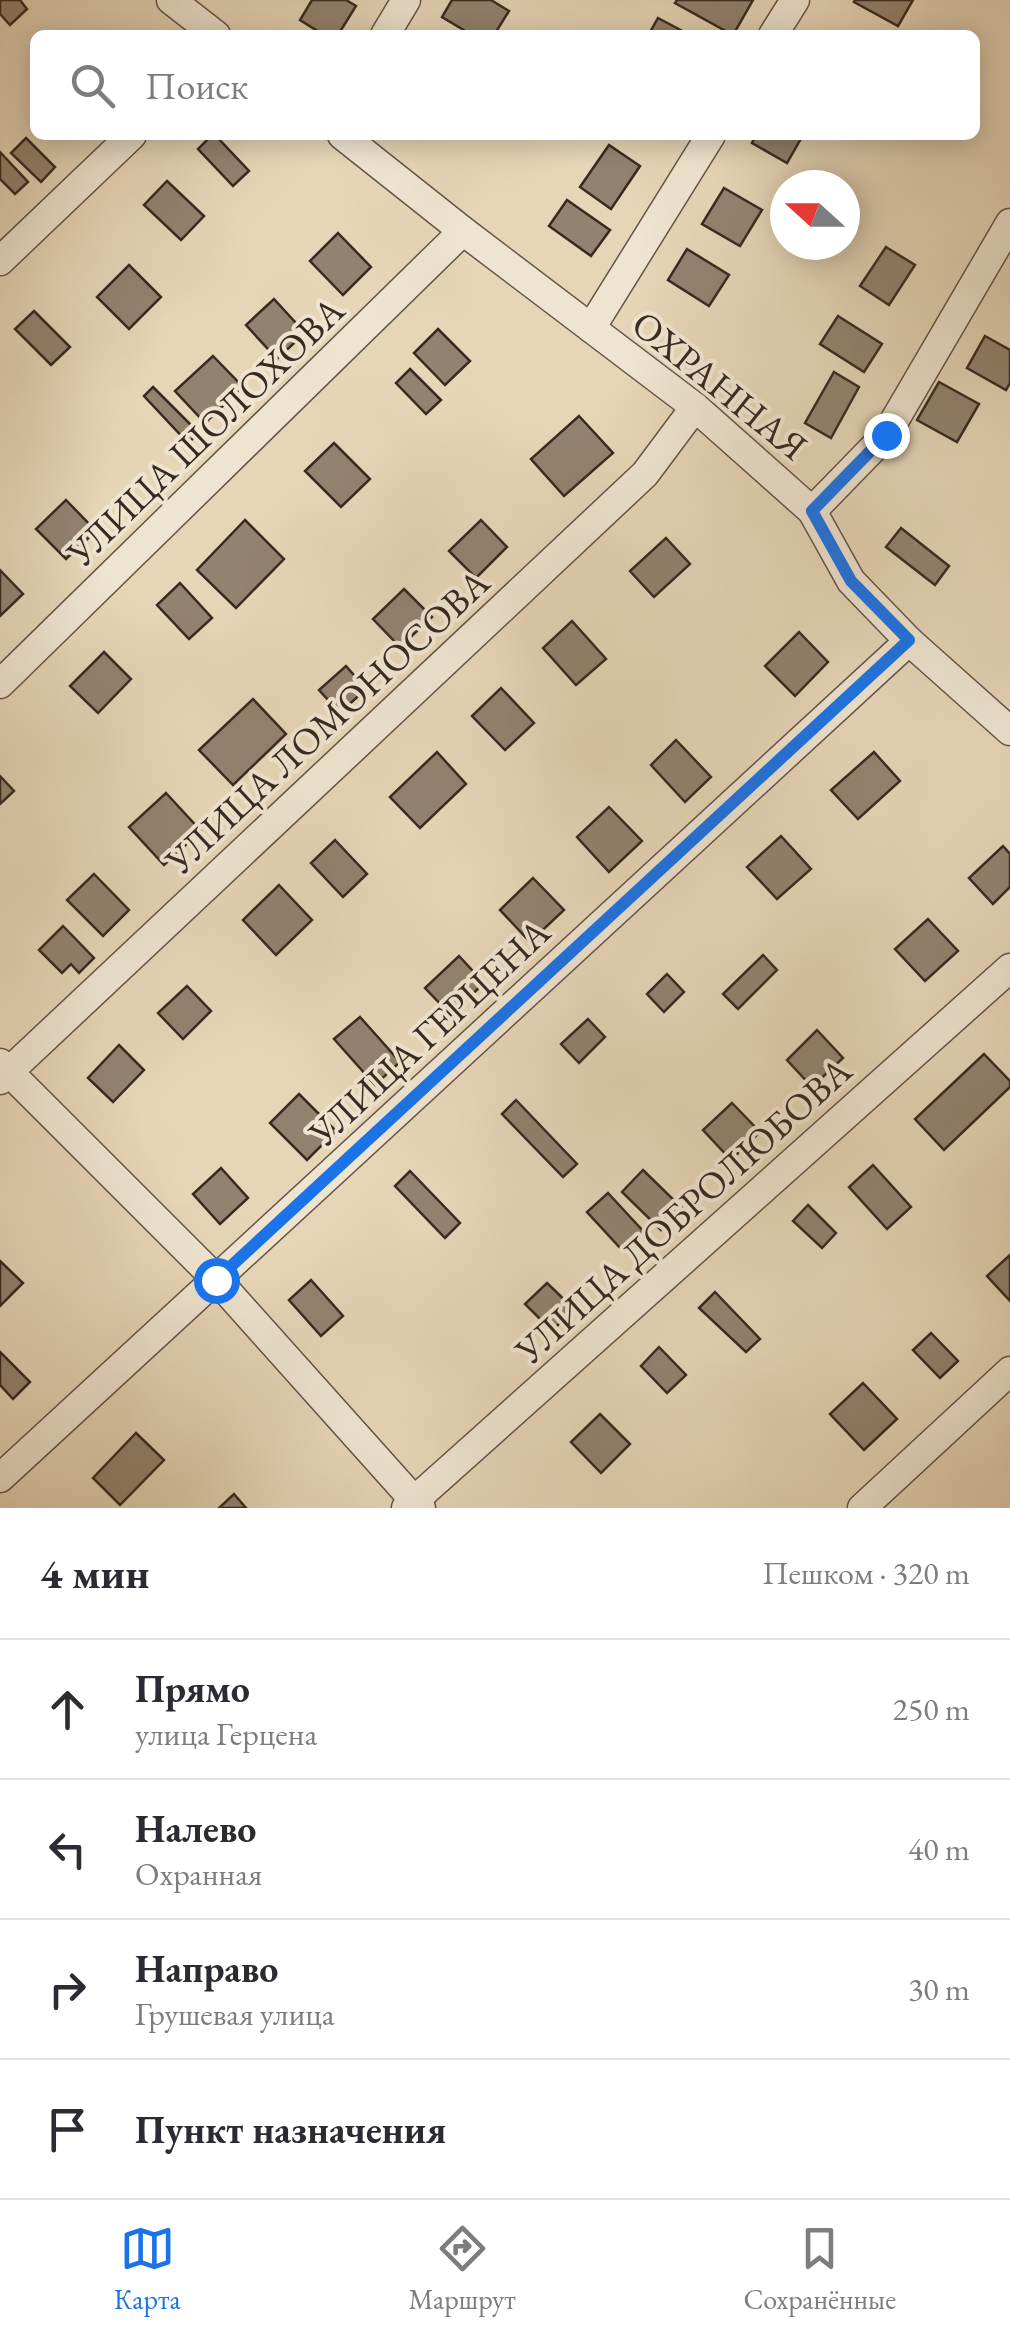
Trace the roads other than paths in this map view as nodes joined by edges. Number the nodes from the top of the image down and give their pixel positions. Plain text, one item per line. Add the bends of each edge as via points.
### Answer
1 (171, 0) edge
2 (406, 0) edge
3 (795, 0) edge
4 (210, 30) edge
5 (388, 30) edge
6 (776, 30) edge
7 (127, 140) edge
8 (348, 140) edge
9 (708, 140) edge
10 (1010, 223) edge
11 (463, 231) junction
12 (0, 261) edge
13 (591, 328) junction
14 (696, 407) junction
15 (812, 511) junction
16 (909, 640) junction
17 (0, 684) edge
18 (1010, 731) edge
19 (1010, 968) edge
20 (3, 1072) edge
21 (216, 1280) junction
22 (1010, 1371) edge
23 (0, 1478) edge
24 (414, 1505) edge
25 (862, 1508) edge

1 - 4 street
2 - 5 street
3 - 6 street
7 - 12 street
8 - 11 street, ОХРАННАЯ
9 - 13 street
10 - 15 street via 886,435
11 - 13 street, ОХРАННАЯ
11 - 17 street, УЛИЦА ШОЛОХОВА
13 - 14 street, ОХРАННАЯ
14 - 15 street, ОХРАННАЯ
14 - 20 street, УЛИЦА ЛОМОНОСОВА via 645,474
15 - 16 street, ОХРАННАЯ via 851,581
16 - 18 street, ОХРАННАЯ
16 - 21 street, УЛИЦА ГЕРЦЕНА
19 - 24 street, УЛИЦА ДОБРОЛЮБОВА
20 - 21 street
21 - 23 street, УЛИЦА ГЕРЦЕНА
21 - 24 street
22 - 25 street

